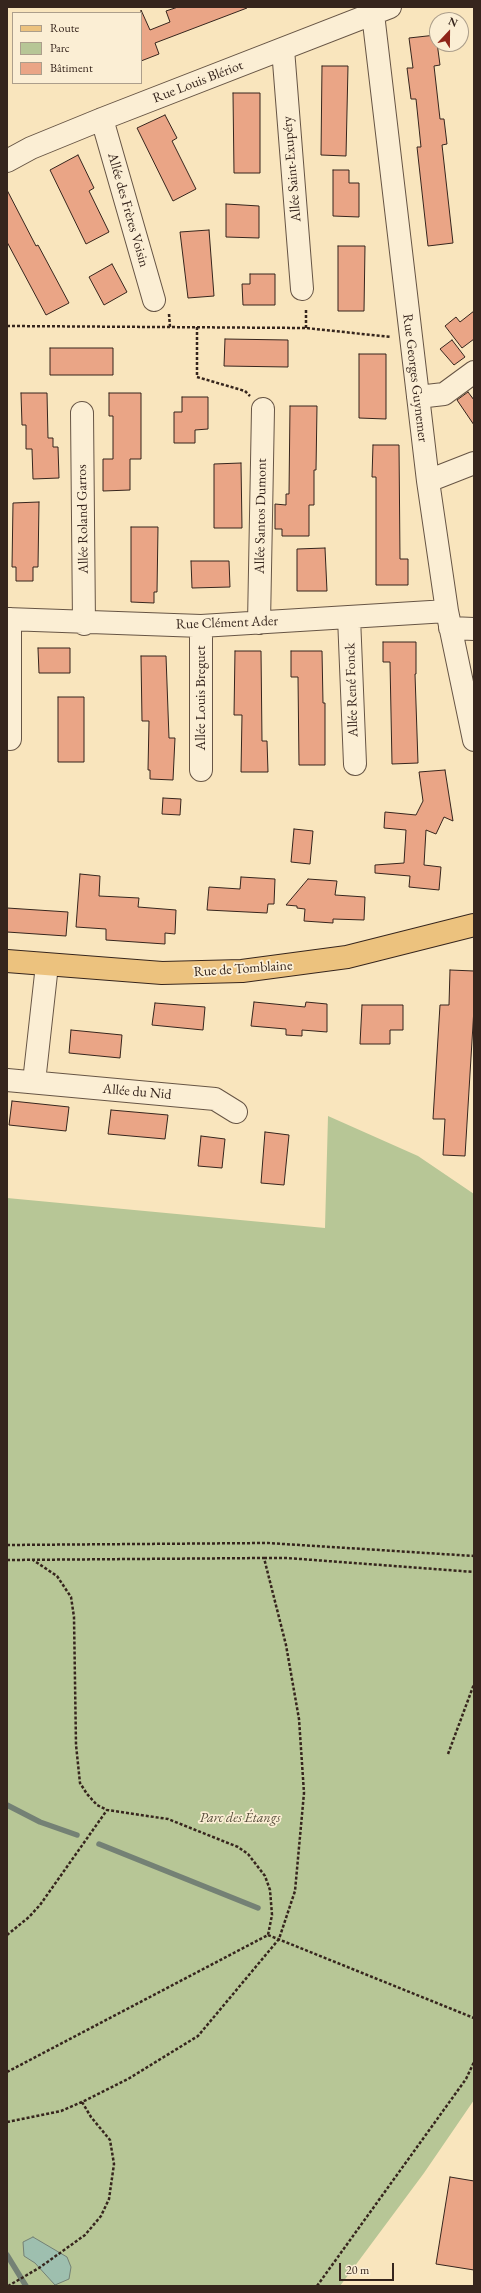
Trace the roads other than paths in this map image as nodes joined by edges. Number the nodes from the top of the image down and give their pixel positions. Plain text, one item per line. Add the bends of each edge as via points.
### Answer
1 (381, 10) edge
2 (283, 49) junction
3 (102, 119) junction
4 (7, 161) edge
5 (302, 289) dead end
6 (154, 300) dead end
7 (474, 372) edge
8 (418, 397) junction
9 (263, 409) road end
10 (82, 414) dead end
11 (474, 463) edge
12 (428, 481) junction
13 (349, 617) junction
14 (9, 619) edge
15 (449, 619) junction
16 (259, 623) junction
17 (84, 624) junction
18 (201, 626) junction
19 (474, 629) edge
20 (10, 739) dead end
21 (474, 740) edge
22 (355, 764) dead end
23 (201, 770) dead end
24 (474, 925) edge
25 (7, 961) edge
26 (47, 965) junction
27 (7, 1080) edge
28 (34, 1082) junction
29 (236, 1112) dead end

1 - 2 street, Rue Louis Blériot
1 - 8 street, Rue Georges Guynemer via 410,337
2 - 3 street, Rue Louis Blériot
2 - 5 street, Allée Saint-Exupéry
3 - 4 street, Rue Louis Blériot via 31,148
3 - 6 street, Allée des Frères Voisin
7 - 8 street via 444,394
8 - 12 street, Rue Georges Guynemer
9 - 16 street, Allée Santos Dumont
10 - 17 street, Allée Roland Garros
11 - 12 street
12 - 15 street, Rue Georges Guynemer
13 - 15 street, Rue Clément Ader
13 - 16 street, Rue Clément Ader
13 - 22 street, Allée René Fonck
14 - 17 street, Rue Clément Ader
14 - 20 street
15 - 19 street, Rue Clément Ader
15 - 21 street, Rue Georges Guynemer
16 - 18 street, Rue Clément Ader
17 - 18 street, Rue Clément Ader
18 - 23 street, Allée Louis Breguet
24 - 26 main road, Rue de Tomblaine via 347,957 242,971 162,973
25 - 26 main road, Rue de Tomblaine
26 - 28 street
27 - 28 street, Allée du Nid
28 - 29 street, Allée du Nid via 215,1099

